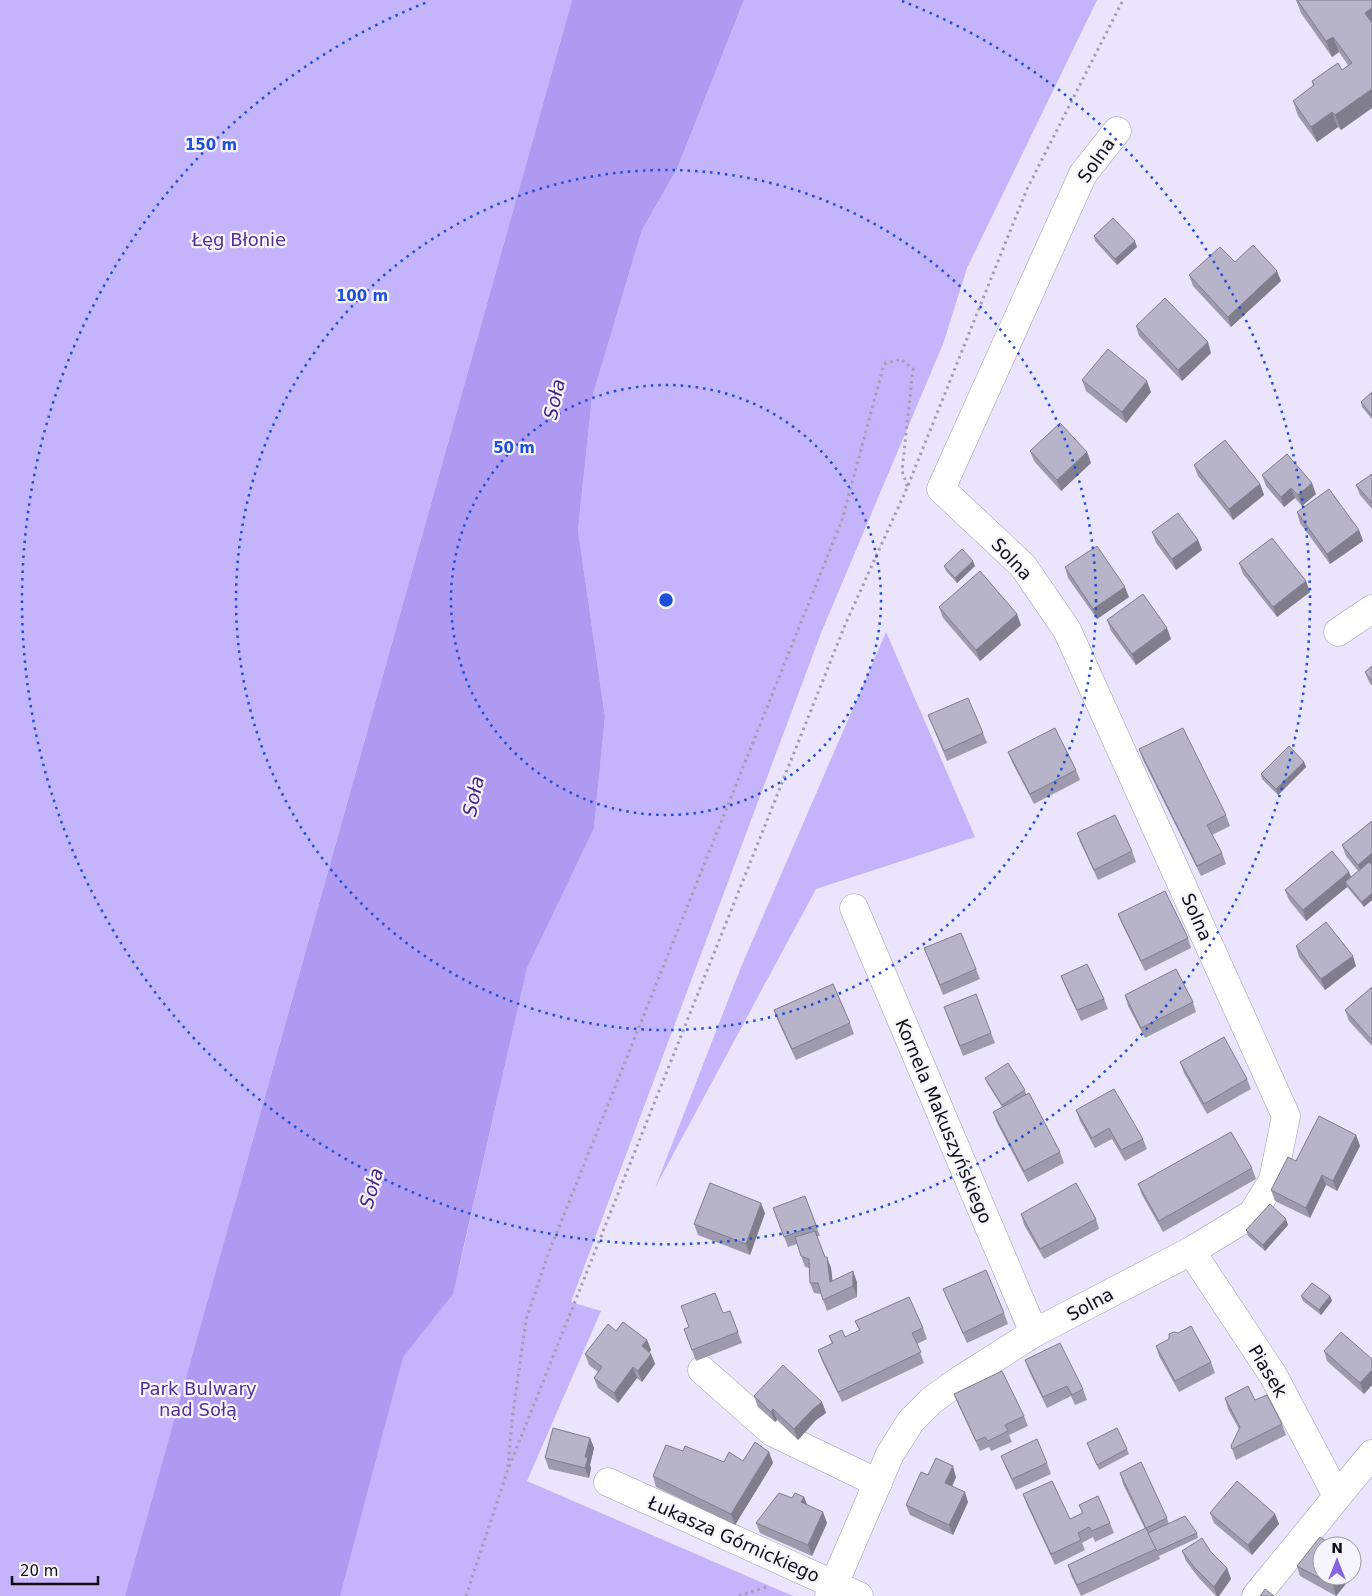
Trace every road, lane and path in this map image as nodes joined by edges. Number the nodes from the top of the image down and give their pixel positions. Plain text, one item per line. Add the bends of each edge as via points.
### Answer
1 (1123, 0) edge
2 (1117, 131) dead end
3 (908, 488) junction
4 (1372, 609) edge
5 (1338, 632) dead end
6 (854, 908) dead end
7 (1191, 1251) junction
8 (1034, 1334) junction
9 (702, 1370) dead end
10 (1372, 1454) edge
11 (507, 1472) junction
12 (608, 1482) dead end
13 (878, 1483) junction
14 (1337, 1496) junction
15 (832, 1590) edge
16 (466, 1596) edge
17 (859, 1596) edge
18 (1256, 1596) edge

1 - 3 path via 1027,189
2 - 7 street, Solna via 1083,174 941,489 1022,566 1067,630 1286,1116 1273,1180 1252,1214
3 - 11 path via 845,625
3 - 11 path via 902,471 913,369 901,359 884,364 842,520 547,1258 526,1320
4 - 5 street
6 - 8 street, Kornela Makuszyńskiego
7 - 8 street, Solna
7 - 14 street, Piasek via 1273,1375
8 - 13 street, Solna via 932,1400 911,1421 890,1454
9 - 13 street via 772,1432
10 - 14 street
11 - 16 path
12 - 15 street, Łukasza Górnickiego
13 - 15 street, Solna
14 - 18 street
15 - 17 street, Łukasza Górnickiego

